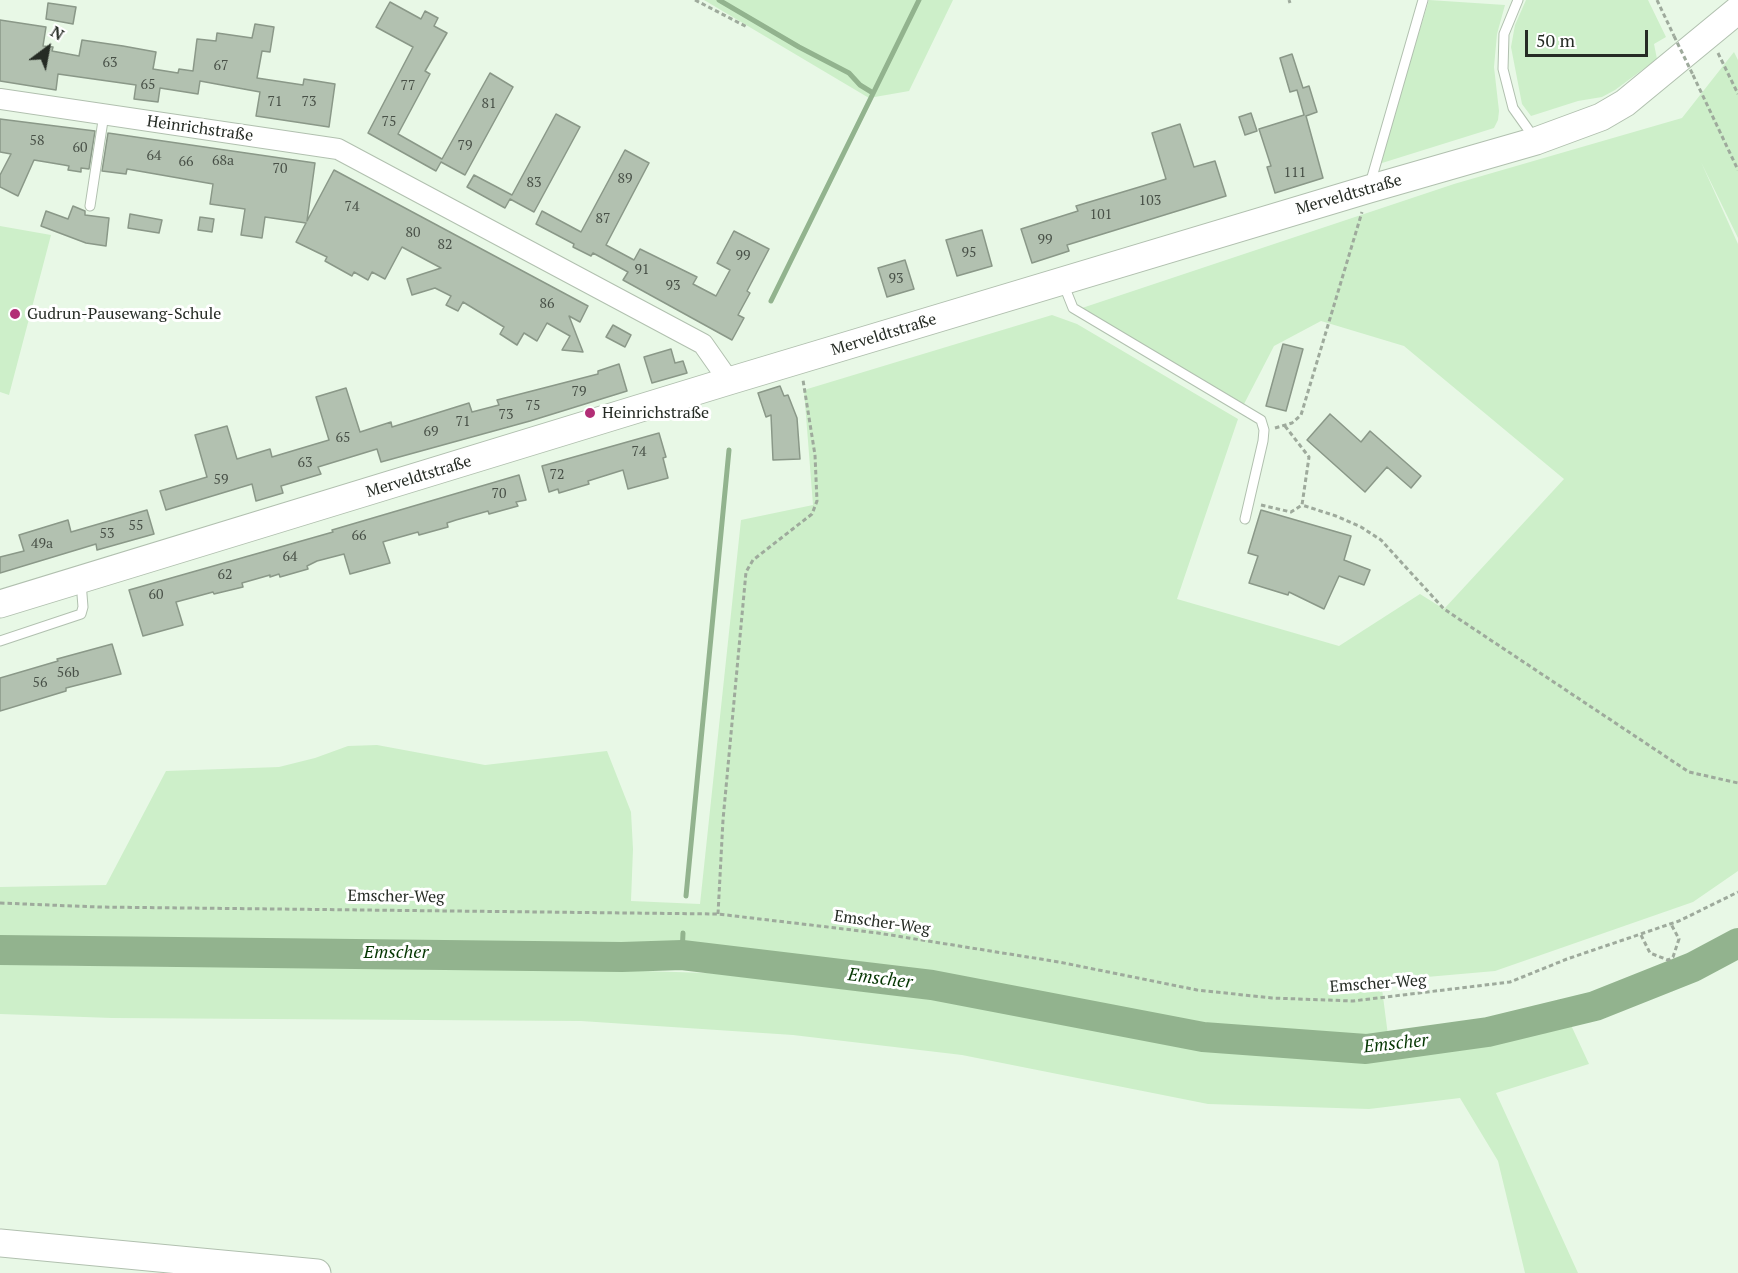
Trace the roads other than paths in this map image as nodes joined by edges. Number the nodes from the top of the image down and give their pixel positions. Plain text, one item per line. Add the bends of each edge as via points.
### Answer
1 (1423, 0) edge
2 (1518, 0) edge
3 (1738, 10) edge
4 (0, 99) edge
5 (104, 114) junction
6 (1536, 141) junction
7 (1369, 189) junction
8 (90, 206) dead end
9 (1062, 281) junction
10 (729, 381) junction
11 (1245, 519) dead end
12 (81, 580) junction
13 (0, 604) edge
14 (0, 641) edge
15 (0, 1243) edge
16 (317, 1273) edge

1 - 7 lane
2 - 6 lane via 1504,34 1503,69 1513,108
3 - 6 main road, Merveldtstraße via 1625,103 1601,117
4 - 5 street, Heinrichstraße
5 - 8 lane
5 - 10 street, Heinrichstraße via 338,149 703,344
6 - 7 main road, Merveldtstraße
7 - 9 main road, Merveldtstraße
9 - 10 main road, Merveldtstraße
9 - 11 lane via 1073,308 1261,420 1264,430
10 - 12 main road, Merveldtstraße
12 - 13 main road, Merveldtstraße
12 - 14 lane via 81,614
15 - 16 main road

